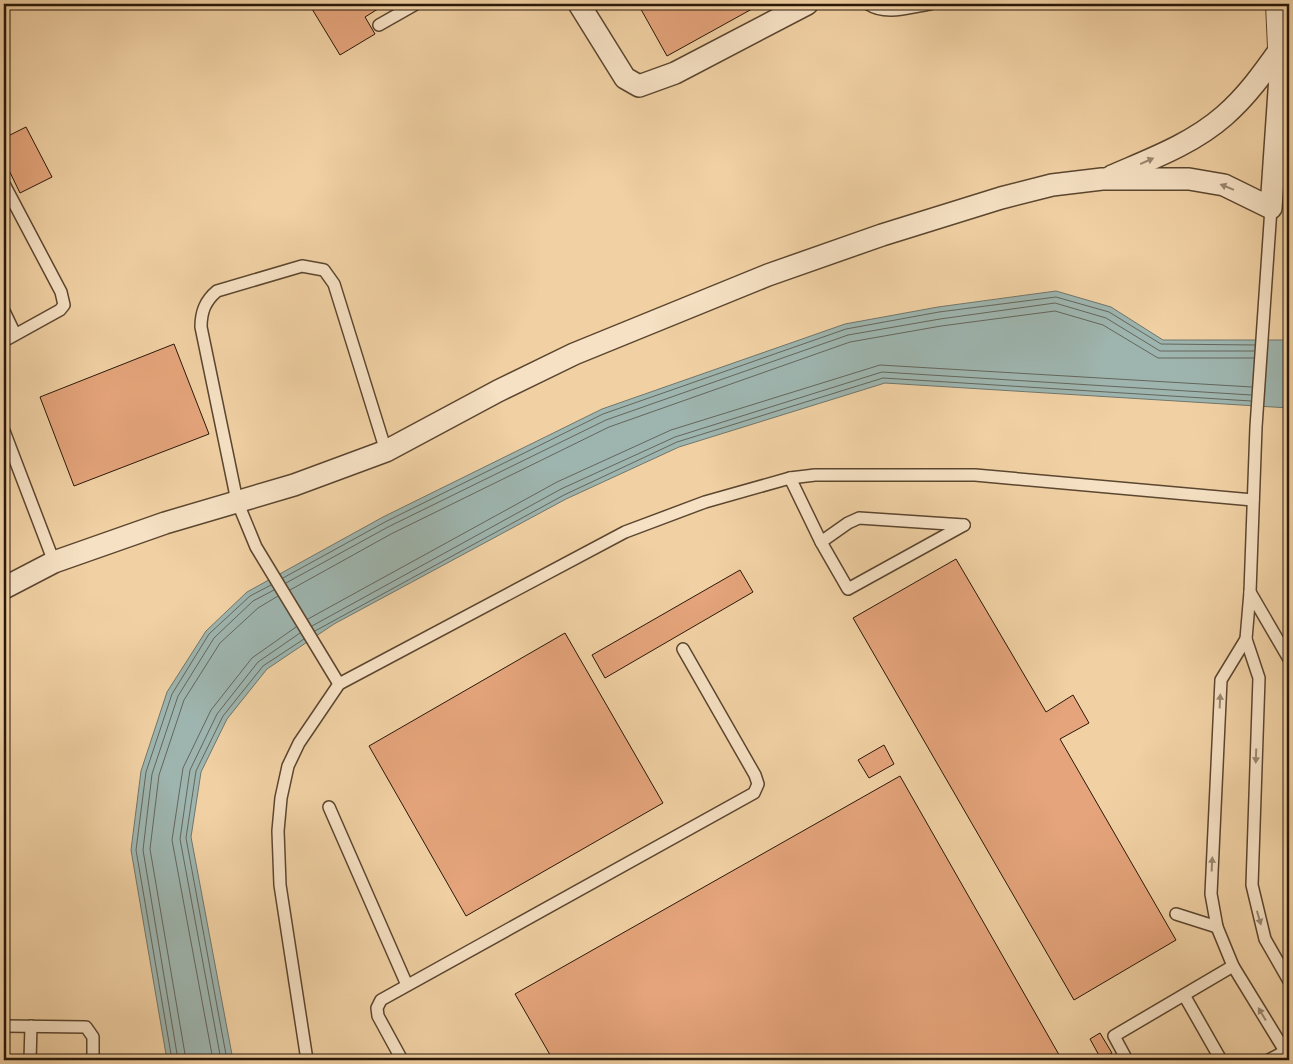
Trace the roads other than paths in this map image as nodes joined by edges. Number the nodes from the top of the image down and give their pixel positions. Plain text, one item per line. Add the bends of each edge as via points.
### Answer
1 (416, 4) edge
2 (579, 4) edge
3 (807, 4) edge
4 (868, 4) edge
5 (930, 4) edge
6 (1280, 4) edge
7 (378, 25) dead end
8 (1282, 47) junction
9 (1102, 179) junction
10 (4, 184) edge
11 (1271, 208) junction
12 (4, 312) edge
13 (15, 334) junction
14 (4, 341) edge
15 (4, 431) edge
16 (386, 451) junction
17 (790, 478) junction
18 (1253, 500) junction
19 (237, 501) junction
20 (821, 542) junction
21 (54, 562) junction
22 (4, 587) edge
23 (1250, 592) junction
24 (1246, 639) junction
25 (682, 649) dead end
26 (1289, 659) edge
27 (338, 684) junction
28 (329, 807) dead end
29 (1176, 914) dead end
30 (1217, 927) junction
31 (1233, 966) junction
32 (1289, 981) edge
33 (407, 985) junction
34 (1184, 995) junction
35 (4, 1026) edge
36 (31, 1026) junction
37 (1288, 1052) edge
38 (30, 1060) edge
39 (93, 1060) edge
40 (307, 1060) edge
41 (402, 1060) edge
42 (1128, 1060) edge
43 (1221, 1060) edge
44 (1269, 1060) edge

1 - 7 lane
2 - 3 street via 625,78 640,86 675,73
4 - 5 lane via 878,10
6 - 8 street
9 -> 8 street via 1187,142 1224,116 1256,84
8 - 11 street
11 -> 9 street via 1224,185 1189,180
9 - 16 street via 1052,185 1001,198 768,275 574,354
10 - 13 lane via 64,300 60,310
11 - 18 lane
12 - 13 lane
13 - 14 lane
15 - 21 lane
16 - 19 street via 294,485
16 - 19 lane via 334,284 324,270 302,266 217,291 204,305 201,327
17 - 18 lane via 815,474 975,475
17 - 20 lane
17 - 27 lane via 705,502 625,532
18 - 23 lane
19 - 21 street via 165,522
19 - 27 lane via 256,548
20 - 20 lane via 859,518 964,525 848,589
21 - 22 street
23 - 24 lane
23 - 26 lane
30 -> 24 lane via 1211,894 1221,680
24 -> 32 lane via 1259,678 1252,885 1265,939
25 - 33 lane via 756,774 758,784 754,793
27 - 40 lane via 299,743 288,766 278,831 280,885
28 - 33 lane
29 - 30 lane
30 - 31 lane
31 - 34 lane
37 -> 31 lane
33 - 41 lane via 381,1000 377,1008 378,1016
34 - 42 lane via 1114,1036
34 - 43 lane
35 - 36 lane
36 - 38 lane
36 - 39 lane via 86,1027 93,1037
37 - 44 lane

